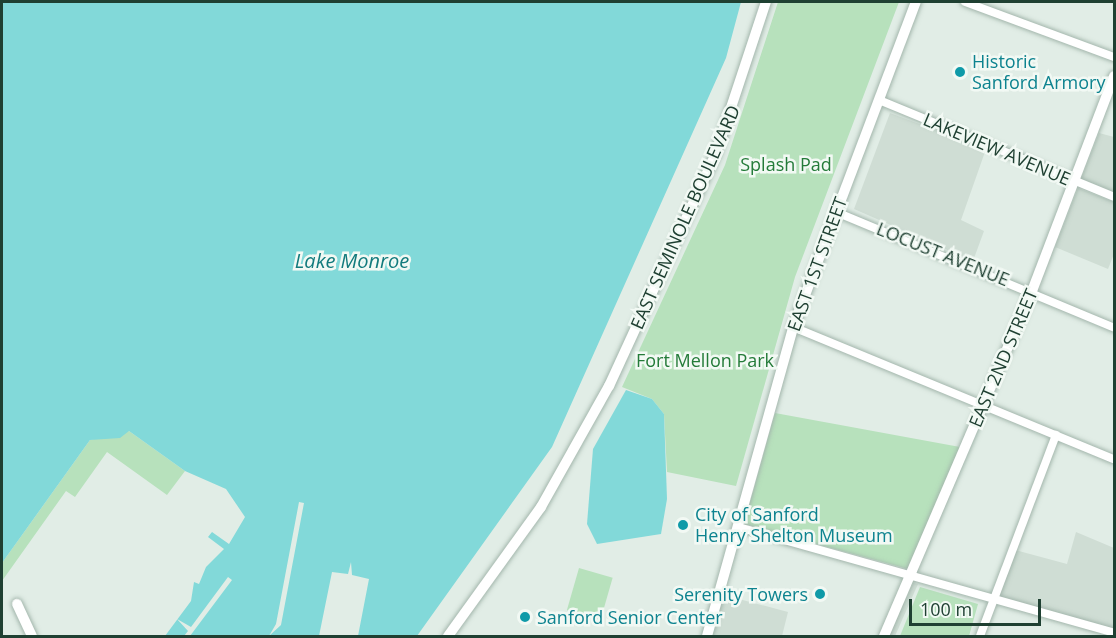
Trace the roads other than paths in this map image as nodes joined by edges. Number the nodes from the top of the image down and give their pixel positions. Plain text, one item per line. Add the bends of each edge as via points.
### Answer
1 (766, 2) edge
2 (916, 2) edge
3 (965, 2) edge
4 (1114, 57) edge
5 (1114, 76) edge
6 (879, 100) junction
7 (1075, 182) junction
8 (1114, 197) edge
9 (836, 212) junction
10 (1032, 291) junction
11 (793, 327) junction
12 (1114, 328) edge
13 (983, 405) junction
14 (1056, 435) junction
15 (1114, 459) edge
16 (738, 527) junction
17 (910, 577) junction
18 (991, 599) junction
19 (16, 604) dead end
20 (1114, 633) edge
21 (32, 636) edge
22 (448, 636) edge
23 (707, 636) edge
24 (884, 636) edge
25 (980, 636) edge

1 - 22 street, EAST SEMINOLE BOULEVARD via 716,153 609,386 541,507
2 - 6 street, EAST 1ST STREET
3 - 4 street
5 - 7 street, EAST 2ND STREET
6 - 7 street, LAKEVIEW AVENUE
6 - 9 street, EAST 1ST STREET
7 - 8 street, LAKEVIEW AVENUE
7 - 10 street, EAST 2ND STREET
9 - 10 street, LOCUST AVENUE
9 - 11 street, EAST 1ST STREET
10 - 12 street, LOCUST AVENUE
10 - 13 street, EAST 2ND STREET
11 - 13 street
11 - 16 street, EAST 1ST STREET
13 - 14 street
13 - 17 street, EAST 2ND STREET
14 - 15 street
14 - 18 street
16 - 17 street
16 - 23 street, EAST 1ST STREET
17 - 18 street
17 - 24 street, EAST 2ND STREET
18 - 20 street
18 - 25 street
19 - 21 street

